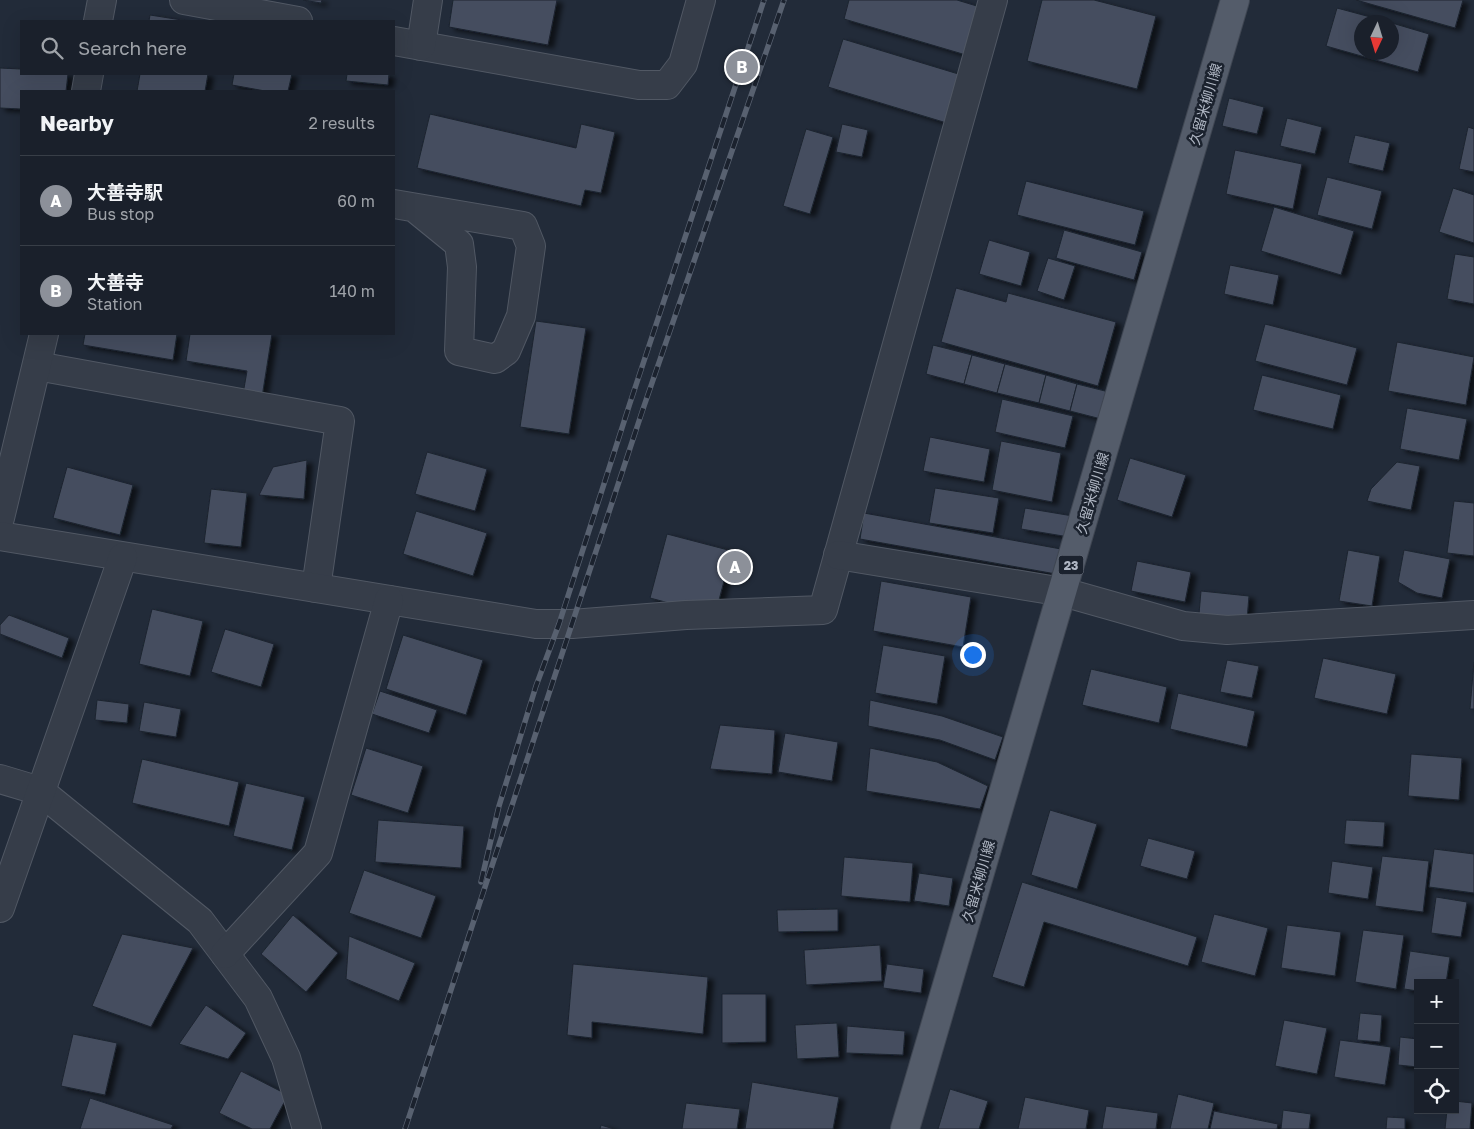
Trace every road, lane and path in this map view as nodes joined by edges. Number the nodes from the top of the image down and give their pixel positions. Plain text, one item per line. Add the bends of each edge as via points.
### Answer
1 (102, 0) edge
2 (184, 0) edge
3 (428, 0) edge
4 (701, 0) edge
5 (993, 0) edge
6 (1235, 0) edge
7 (231, 4) edge
8 (98, 20) edge
9 (294, 20) edge
10 (395, 41) edge
11 (421, 46) junction
12 (89, 75) edge
13 (86, 90) edge
14 (405, 206) edge
15 (44, 335) edge
16 (37, 366) junction
17 (0, 518) edge
18 (0, 536) edge
19 (838, 555) junction
20 (123, 557) junction
21 (316, 588) junction
22 (1063, 592) junction
23 (388, 600) junction
24 (1474, 615) edge
25 (0, 779) edge
26 (40, 791) junction
27 (0, 908) edge
28 (224, 954) junction
29 (307, 1129) edge
30 (905, 1129) edge

1 - 8 street
2 - 7 street
3 - 11 street
4 - 11 street via 683,64 668,85 640,85
5 - 19 street
6 - 22 main road, 久留米柳川線 / 23
7 - 9 street
10 - 11 street
12 - 13 street
14 - 14 street via 523,226 531,246 521,316 506,351 495,359 460,351 462,267 459,244
15 - 16 street
16 - 17 street
16 - 21 street via 340,421
18 - 20 street
19 - 22 street
19 - 23 street via 823,610 536,624
20 - 21 street
20 - 26 street
21 - 23 street
22 - 24 street via 1183,626 1227,630
22 - 30 main road, 久留米柳川線 / 23
23 - 28 street via 318,853
25 - 26 street
26 - 27 street
26 - 28 street via 200,921
28 - 29 street via 258,998 286,1058

